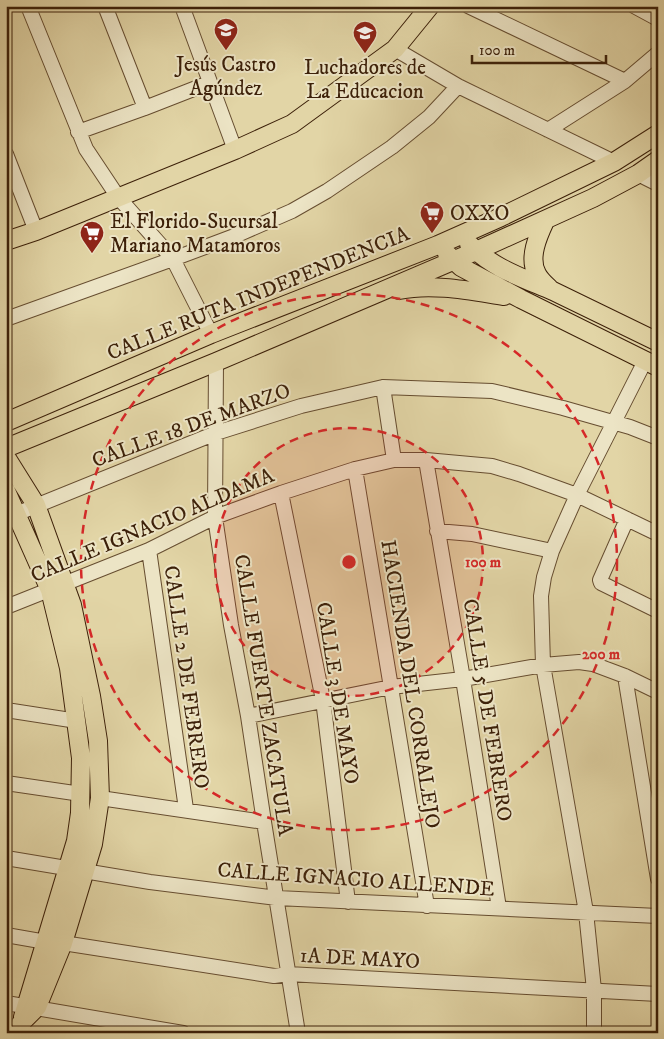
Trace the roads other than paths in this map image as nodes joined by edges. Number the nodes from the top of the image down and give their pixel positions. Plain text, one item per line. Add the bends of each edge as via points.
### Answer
1 (28, 6) edge
2 (105, 6) edge
3 (182, 6) edge
4 (430, 6) edge
5 (468, 6) edge
6 (634, 6) edge
7 (658, 18) edge
8 (395, 49) junction
9 (658, 53) edge
10 (625, 81) junction
11 (209, 83) junction
12 (458, 86) junction
13 (146, 108) junction
14 (548, 130) junction
15 (78, 132) junction
16 (658, 134) edge
17 (234, 150) junction
18 (6, 154) edge
19 (658, 160) edge
20 (614, 162) junction
21 (638, 174) junction
22 (658, 184) edge
23 (118, 197) junction
24 (545, 221) junction
25 (36, 231) junction
26 (460, 235) junction
27 (6, 240) edge
28 (438, 245) junction
29 (476, 251) junction
30 (173, 259) junction
31 (454, 261) junction
32 (552, 291) junction
33 (371, 296) junction
34 (521, 299) junction
35 (6, 319) edge
36 (211, 334) junction
37 (656, 338) edge
38 (216, 362) junction
39 (652, 364) edge
40 (383, 387) junction
41 (6, 422) edge
42 (614, 423) junction
43 (216, 433) junction
44 (658, 438) edge
45 (6, 448) edge
46 (6, 457) edge
47 (394, 460) junction
48 (426, 460) junction
49 (355, 470) junction
50 (6, 490) edge
51 (280, 493) junction
52 (578, 495) junction
53 (36, 505) junction
54 (12, 516) edge
55 (216, 517) junction
56 (627, 520) junction
57 (437, 531) junction
58 (658, 534) edge
59 (149, 550) junction
60 (552, 551) junction
61 (58, 587) junction
62 (6, 607) edge
63 (658, 611) edge
64 (543, 664) junction
65 (625, 676) junction
66 (463, 679) junction
67 (391, 687) junction
68 (658, 692) edge
69 (323, 700) junction
70 (6, 710) edge
71 (248, 716) junction
72 (77, 721) junction
73 (6, 783) edge
74 (81, 794) junction
75 (100, 798) junction
76 (186, 810) junction
77 (264, 822) junction
78 (6, 858) edge
79 (68, 867) junction
80 (85, 871) junction
81 (658, 879) edge
82 (277, 898) junction
83 (348, 902) junction
84 (427, 906) junction
85 (499, 908) junction
86 (586, 912) junction
87 (658, 916) edge
88 (6, 935) edge
89 (54, 943) junction
90 (288, 974) junction
91 (594, 990) junction
92 (658, 994) edge
93 (6, 1003) edge
94 (31, 1007) junction
95 (20, 1028) edge
96 (183, 1033) edge
97 (298, 1033) edge
98 (594, 1033) edge

1 - 15 street
2 - 13 street
3 - 11 street
4 - 8 main road
5 - 10 street
6 - 7 street
8 - 12 street
8 - 17 main road via 292,124
9 - 10 street
10 - 14 street
11 - 13 street
11 - 17 street
12 - 14 street
12 - 30 street via 429,117 392,147 327,191 292,211
13 - 15 street
14 - 20 street
15 - 23 street
16 - 20 main road, CALLE RUTA INDEPENDENCIA
17 - 23 main road
18 - 25 street
19 - 21 main road, CALLE RUTA INDEPENDENCIA
20 - 26 main road, CALLE RUTA INDEPENDENCIA
21 - 22 street
21 - 24 main road, CALLE RUTA INDEPENDENCIA
23 - 25 main road
23 - 30 street
24 - 29 main road, CALLE RUTA INDEPENDENCIA
24 - 32 main road via 537,240 534,264 537,275
25 - 27 main road
26 - 28 main road, CALLE RUTA INDEPENDENCIA
26 - 29 main road
28 - 31 main road
28 - 36 main road, CALLE RUTA INDEPENDENCIA
29 - 31 main road, CALLE RUTA INDEPENDENCIA
29 - 32 main road via 502,269
30 - 35 street
30 - 36 street
31 - 33 main road, CALLE RUTA INDEPENDENCIA
31 - 34 main road
32 - 37 main road
33 - 34 main road via 404,289 433,288
33 - 38 main road, CALLE RUTA INDEPENDENCIA
34 - 39 main road
36 - 41 main road, CALLE RUTA INDEPENDENCIA
38 - 43 street, CALLE FUERTE ZACATULA
38 - 45 main road, CALLE RUTA INDEPENDENCIA
39 - 42 street
40 - 42 street, CALLE 18 DE MARZO via 492,391
40 - 43 street, CALLE 18 DE MARZO via 301,406
40 - 47 street
42 - 44 street, CALLE 18 DE MARZO
42 - 52 street
43 - 53 street, CALLE 18 DE MARZO
43 - 55 street, CALLE FUERTE ZACATULA
46 - 53 main road
47 - 48 street, CALLE IGNACIO ALDAMA
47 - 49 street, CALLE IGNACIO ALDAMA
48 - 52 street, CALLE IGNACIO ALDAMA via 492,466
48 - 57 street, CALLE 5 DE FEBRERO
49 - 51 street, CALLE IGNACIO ALDAMA
49 - 67 street, HACIENDA DEL CORRALEJO
50 - 54 main road
51 - 55 street, CALLE IGNACIO ALDAMA
51 - 69 street, CALLE 3 DE MAYO
52 - 56 street, CALLE IGNACIO ALDAMA
52 - 60 street
53 - 54 street, CALLE 18 DE MARZO
53 - 61 main road
54 - 61 main road
55 - 59 street, CALLE IGNACIO ALDAMA
55 - 71 street, CALLE FUERTE ZACATULA
56 - 58 street, CALLE IGNACIO ALDAMA
56 - 63 street via 601,583
57 - 60 street via 472,534
57 - 66 street, CALLE 5 DE FEBRERO
59 - 61 street, CALLE IGNACIO ALDAMA
59 - 76 street, CALLE 2 DE FEBRERO
60 - 64 street via 541,596
61 - 62 street, CALLE IGNACIO ALDAMA
61 - 72 main road
61 - 75 main road via 72,604 92,696
64 - 65 street via 593,664
64 - 66 street
64 - 86 street
65 - 68 street
65 - 81 street
66 - 67 street
66 - 85 street, CALLE 5 DE FEBRERO
67 - 69 street
67 - 84 street, HACIENDA DEL CORRALEJO
69 - 71 street
69 - 83 street, CALLE 3 DE MAYO
70 - 72 street
71 - 77 street, CALLE FUERTE ZACATULA
72 - 74 main road
73 - 74 street
74 - 79 main road via 76,841
75 - 76 street
75 - 80 main road
76 - 77 street
77 - 82 street, CALLE FUERTE ZACATULA
78 - 79 street, CALLE IGNACIO ALLENDE
79 - 80 street, CALLE IGNACIO ALLENDE
79 - 89 main road
80 - 82 street, CALLE IGNACIO ALLENDE
80 - 89 main road
82 - 83 street, CALLE IGNACIO ALLENDE
82 - 90 street, CALLE FUERTE ZACATULA
83 - 84 street, CALLE IGNACIO ALLENDE
84 - 85 street, CALLE IGNACIO ALLENDE
85 - 86 street, CALLE IGNACIO ALLENDE
86 - 87 street, CALLE IGNACIO ALLENDE
86 - 91 street
88 - 89 street, 1A DE MAYO
89 - 90 street, 1A DE MAYO via 274,976
89 - 94 main road
90 - 91 street, 1A DE MAYO
90 - 97 street, CALLE FUERTE ZACATULA
91 - 92 street, 1A DE MAYO
91 - 98 street
93 - 94 street
94 - 95 main road
94 - 96 street

